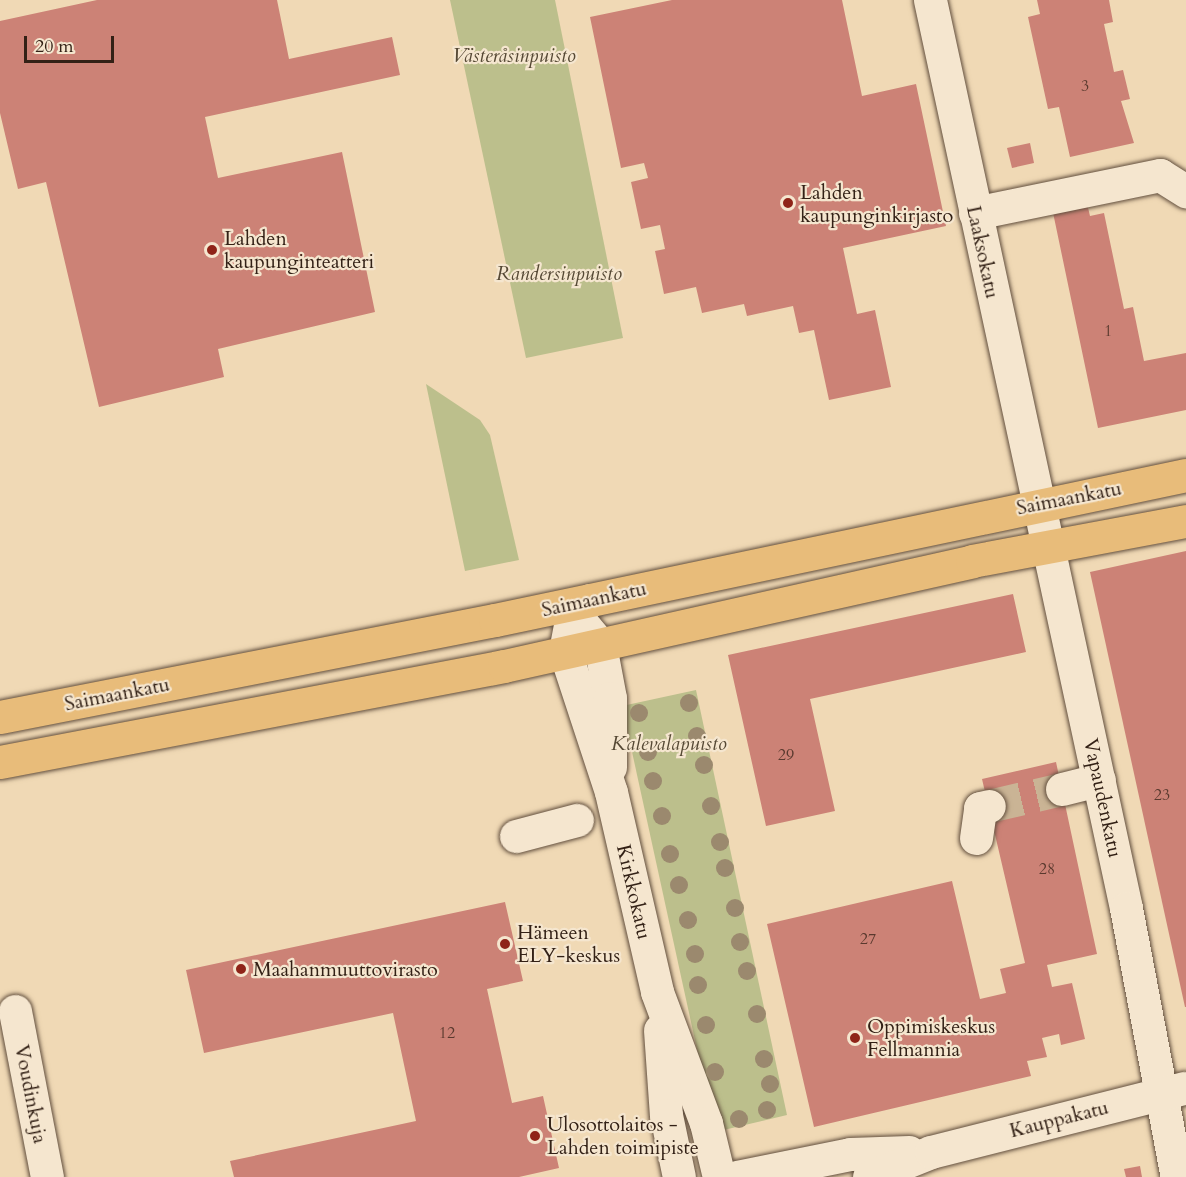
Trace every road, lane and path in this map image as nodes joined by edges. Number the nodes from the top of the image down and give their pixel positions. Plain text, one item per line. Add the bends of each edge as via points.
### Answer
1 (930, 0) edge
2 (1186, 191) edge
3 (975, 213) junction
4 (1186, 475) edge
5 (1037, 504) junction
6 (1186, 521) edge
7 (1049, 547) junction
8 (572, 608) junction
9 (600, 645) junction
10 (565, 652) junction
11 (0, 717) edge
12 (0, 762) edge
13 (1099, 780) junction
14 (1062, 789) tunnel mouth
15 (610, 792) junction
16 (989, 806) dead end
17 (577, 820) dead end
18 (516, 836) dead end
19 (976, 838) dead end
20 (657, 992) junction
21 (15, 1011) dead end
22 (1175, 1090) edge
23 (1186, 1141) edge
24 (931, 1152) junction
25 (47, 1177) edge
26 (679, 1177) edge
27 (719, 1177) edge
28 (737, 1177) edge
29 (869, 1177) edge
30 (1177, 1177) edge

1 - 3 street, Laaksokatu
2 - 3 street via 1160,175
3 - 5 street, Laaksokatu
4 - 5 main road, Saimaankatu
5 - 7 street, Vapaudenkatu
5 - 8 main road, Saimaankatu
6 - 7 main road
7 - 9 main road
7 - 13 street, Vapaudenkatu
8 - 9 street
8 - 10 street, Kirkkokatu
8 - 11 main road, Saimaankatu
9 - 10 main road
9 - 15 street, Kirkkokatu via 610,698
10 - 12 main road
10 - 15 street, Kirkkokatu
13 - 14 street
13 - 22 street, Vapaudenkatu
15 - 20 street, Kirkkokatu
16 - 19 street via 980,808
17 - 18 street
20 - 26 street, Kirkkokatu via 666,1115
20 - 27 street, Kirkkokatu via 706,1123
21 - 25 street, Voudinkuja
22 - 23 street, Vapaudenkatu
22 - 24 street, Kauppakatu
22 - 30 street, Vapaudenkatu
24 - 28 street, Kauppakatu via 850,1154
24 - 29 street, Kauppakatu

